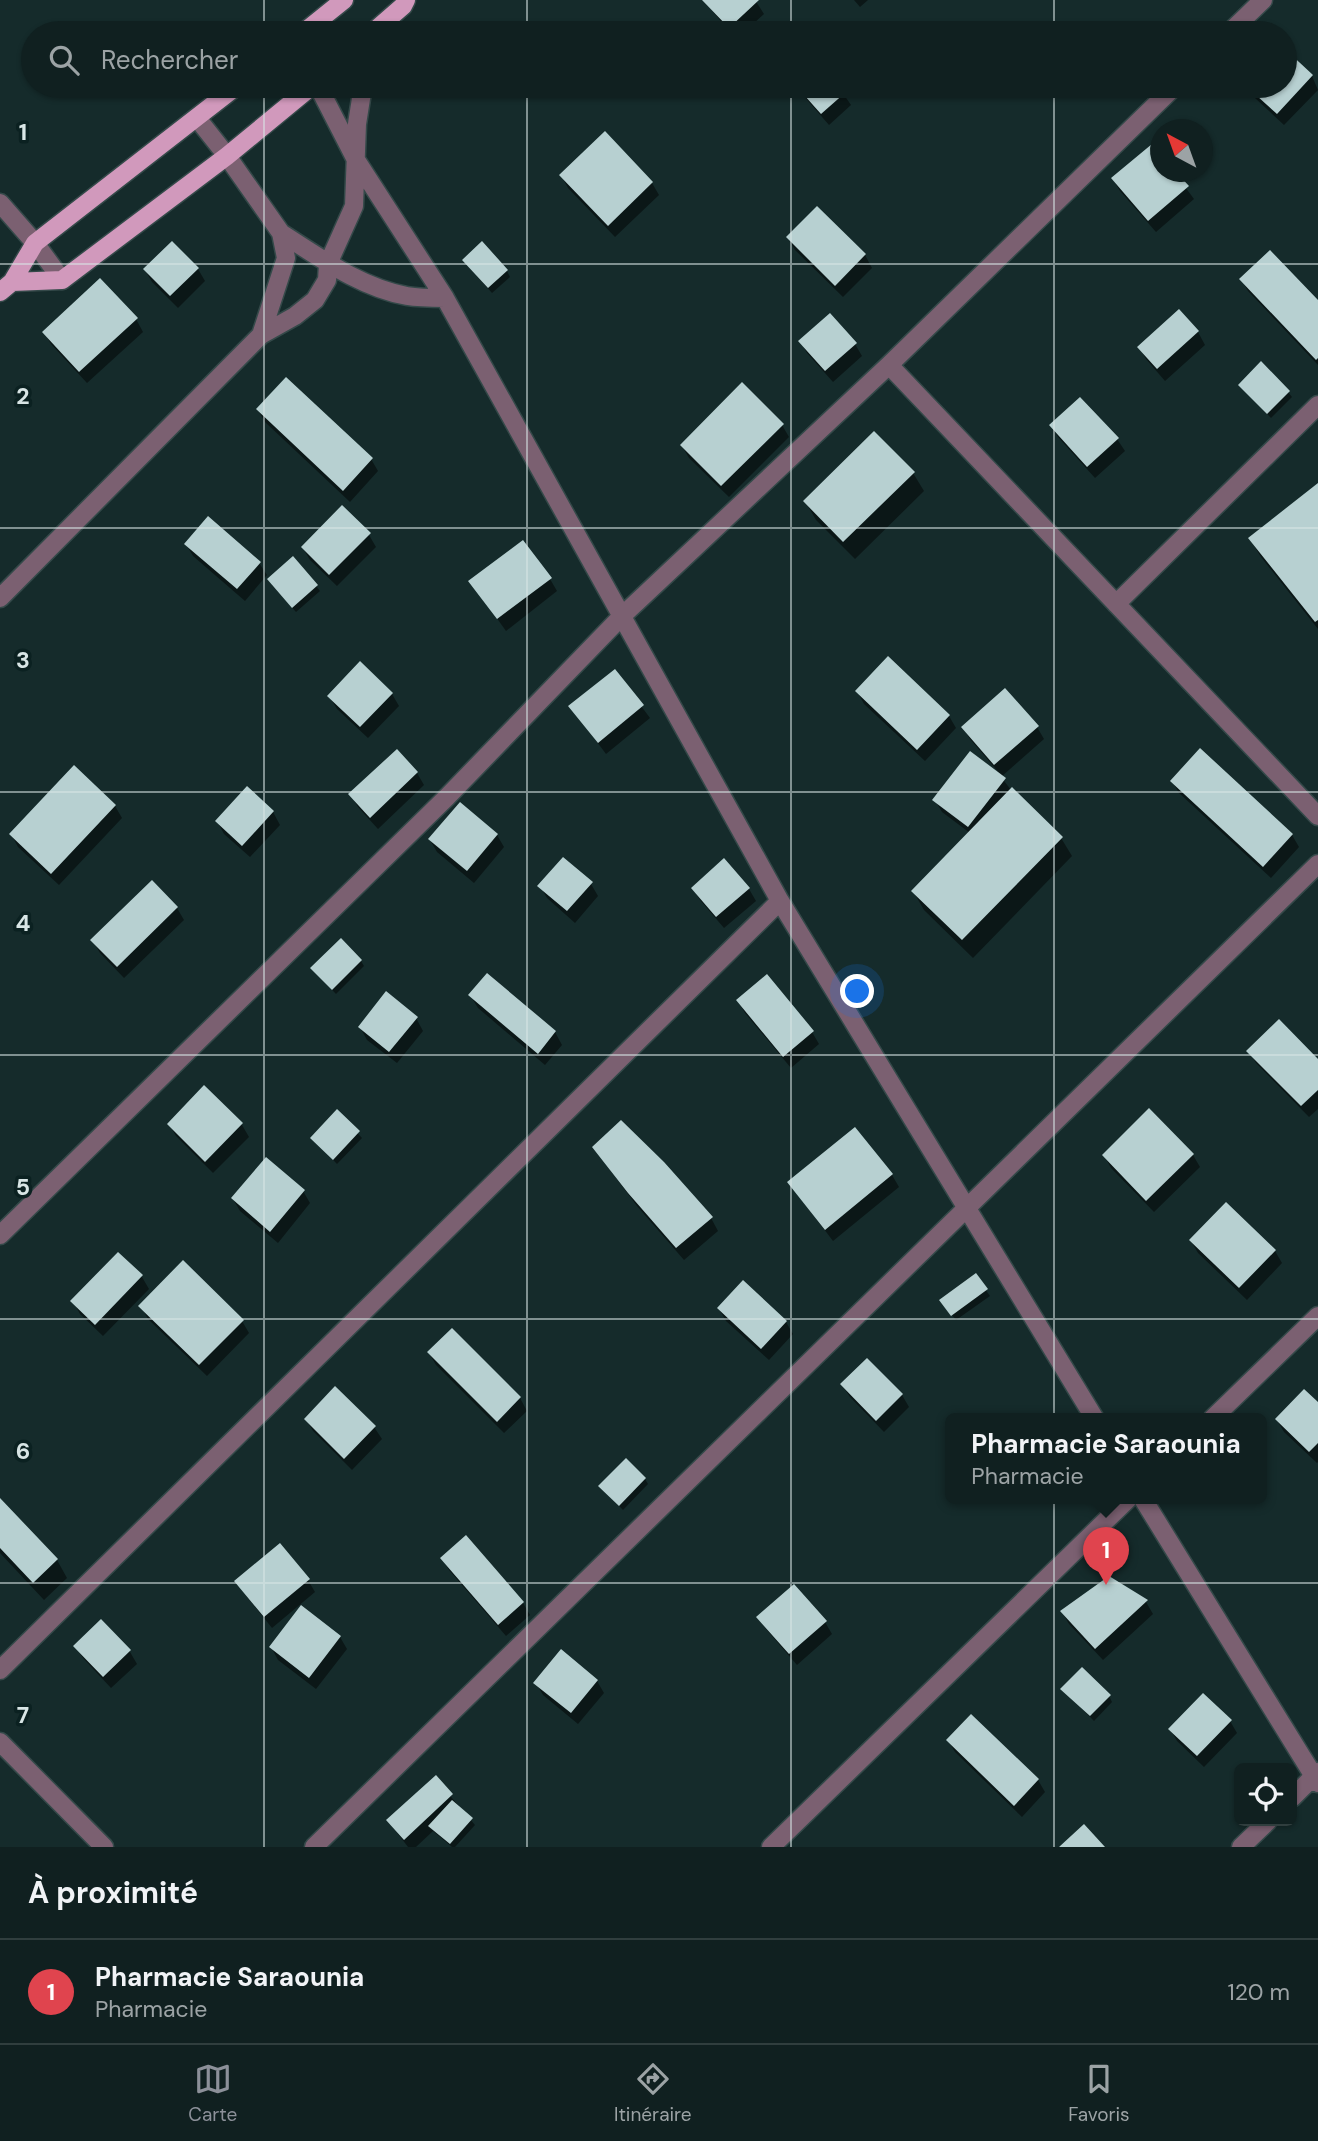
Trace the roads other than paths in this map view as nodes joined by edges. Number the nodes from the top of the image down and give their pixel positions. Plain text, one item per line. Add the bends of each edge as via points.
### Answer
1 (344, 0) edge
2 (1263, 0) edge
3 (405, 3) edge
4 (318, 21) edge
5 (385, 21) edge
6 (394, 21) edge
7 (1241, 21) edge
8 (222, 98) edge
9 (300, 98) edge
10 (322, 98) edge
11 (361, 98) edge
12 (1163, 98) edge
13 (197, 118) junction
14 (227, 156) junction
15 (356, 160) junction
16 (0, 203) edge
17 (281, 233) junction
18 (35, 243) junction
19 (328, 264) junction
20 (62, 279) junction
21 (367, 282) junction
22 (6, 287) edge
23 (445, 298) junction
24 (315, 300) junction
25 (261, 335) junction
26 (889, 365) junction
27 (1318, 405) edge
28 (0, 598) edge
29 (1116, 604) junction
30 (622, 616) junction
31 (1318, 816) edge
32 (1318, 864) edge
33 (780, 901) junction
34 (967, 1208) junction
35 (0, 1235) edge
36 (1318, 1316) edge
37 (1091, 1413) edge
38 (1218, 1413) edge
39 (1123, 1504) edge
40 (1146, 1504) edge
41 (0, 1670) edge
42 (0, 1742) edge
43 (1317, 1777) edge
44 (1297, 1794) edge
45 (1263, 1826) edge
46 (104, 1847) edge
47 (314, 1847) edge
48 (771, 1847) edge
49 (1241, 1847) edge

1 - 4 main road
2 - 7 street
3 - 5 main road
3 - 6 street
8 - 13 main road
9 - 14 main road
10 - 15 street
11 - 15 street
12 - 26 street
13 - 14 street
13 - 18 main road
14 - 17 street
14 - 20 main road
15 - 19 street via 354,206
15 - 23 street
16 - 18 street
17 - 19 street
17 - 25 street via 286,258
18 - 20 street
18 - 22 main road
19 - 21 street
19 - 24 street via 327,280
20 - 22 main road
21 - 23 street via 407,296
21 - 24 street via 336,286
23 - 30 street
24 - 25 street
25 - 28 street
26 - 29 street
26 - 30 street
27 - 29 street
29 - 31 street
30 - 33 street
30 - 35 street via 447,797
32 - 34 street
33 - 34 street
33 - 41 street
34 - 37 street
34 - 47 street
36 - 38 street
39 - 48 street
40 - 43 street
42 - 46 street
43 - 44 street
45 - 49 street

